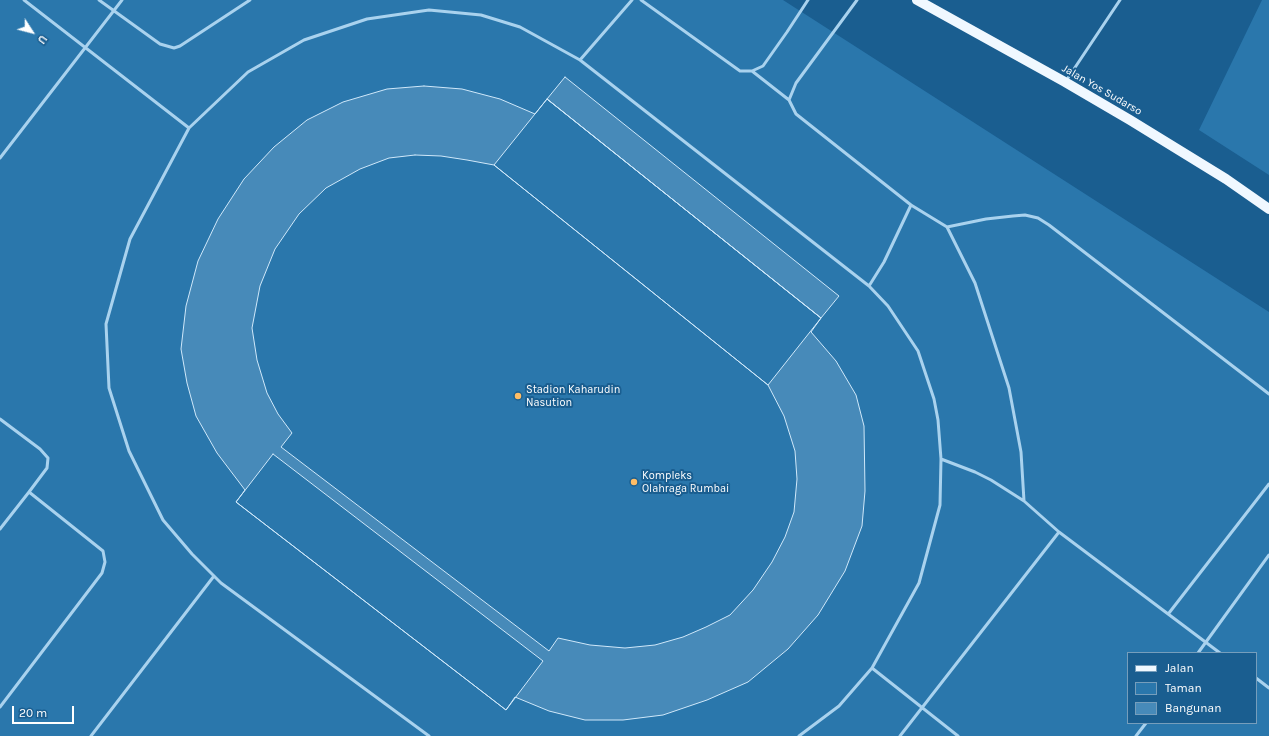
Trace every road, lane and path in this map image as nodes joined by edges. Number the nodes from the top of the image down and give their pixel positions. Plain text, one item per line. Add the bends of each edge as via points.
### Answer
1 (24, 0) edge
2 (99, 0) edge
3 (122, 0) edge
4 (250, 0) edge
5 (632, 0) edge
6 (641, 0) edge
7 (808, 0) edge
8 (857, 0) edge
9 (917, 0) edge
10 (1120, 0) edge
11 (113, 10) junction
12 (84, 47) junction
13 (580, 60) junction
14 (752, 71) junction
15 (1065, 82) junction
16 (789, 100) junction
17 (189, 128) junction
18 (0, 158) edge
19 (911, 205) junction
20 (1269, 210) edge
21 (947, 227) junction
22 (869, 286) junction
23 (1269, 394) edge
24 (0, 419) edge
25 (941, 460) junction
26 (1269, 484) edge
27 (28, 492) junction
28 (1024, 501) junction
29 (0, 529) edge
30 (1058, 532) junction
31 (1269, 555) edge
32 (214, 576) junction
33 (1169, 614) junction
34 (1206, 643) junction
35 (1199, 652) edge
36 (1219, 652) edge
37 (872, 668) junction
38 (1257, 679) edge
39 (1269, 688) edge
40 (0, 707) edge
41 (922, 708) junction
42 (1145, 724) edge
43 (91, 736) edge
44 (429, 736) edge
45 (799, 736) edge
46 (900, 736) edge
47 (958, 736) edge
48 (1136, 736) edge

1 - 12 lane
2 - 11 lane
3 - 11 lane
4 - 11 lane via 174,48 160,44
5 - 13 lane
6 - 14 lane via 740,71
7 - 14 lane via 763,66
8 - 16 lane via 796,83
9 - 15 main road, Jalan Yos Sudarso
10 - 15 lane
11 - 12 lane
12 - 17 lane
12 - 18 lane
13 - 17 lane via 520,26 481,15 429,10 367,19 304,40 248,72
13 - 22 lane
14 - 16 lane
15 - 20 main road, Jalan Yos Sudarso via 1226,180
16 - 19 lane via 796,114
17 - 32 lane via 130,238 106,324 110,388 129,451 163,520
19 - 21 lane
19 - 22 lane via 884,262
21 - 23 lane via 1013,216 1038,218
21 - 28 lane via 975,283 1009,388 1021,452
22 - 25 lane via 888,306 918,351 934,399
24 - 27 lane via 48,458 47,468
25 - 28 lane via 975,472
25 - 37 lane via 940,505 919,583
26 - 33 lane
27 - 29 lane
27 - 40 lane via 103,551 105,562 102,573
28 - 30 lane
30 - 33 lane
30 - 41 lane
31 - 34 lane
32 - 43 lane
32 - 44 lane
33 - 34 lane
34 - 35 lane
34 - 36 lane
37 - 41 lane
37 - 45 lane via 839,706
38 - 39 lane
41 - 46 lane
41 - 47 lane
42 - 48 lane

